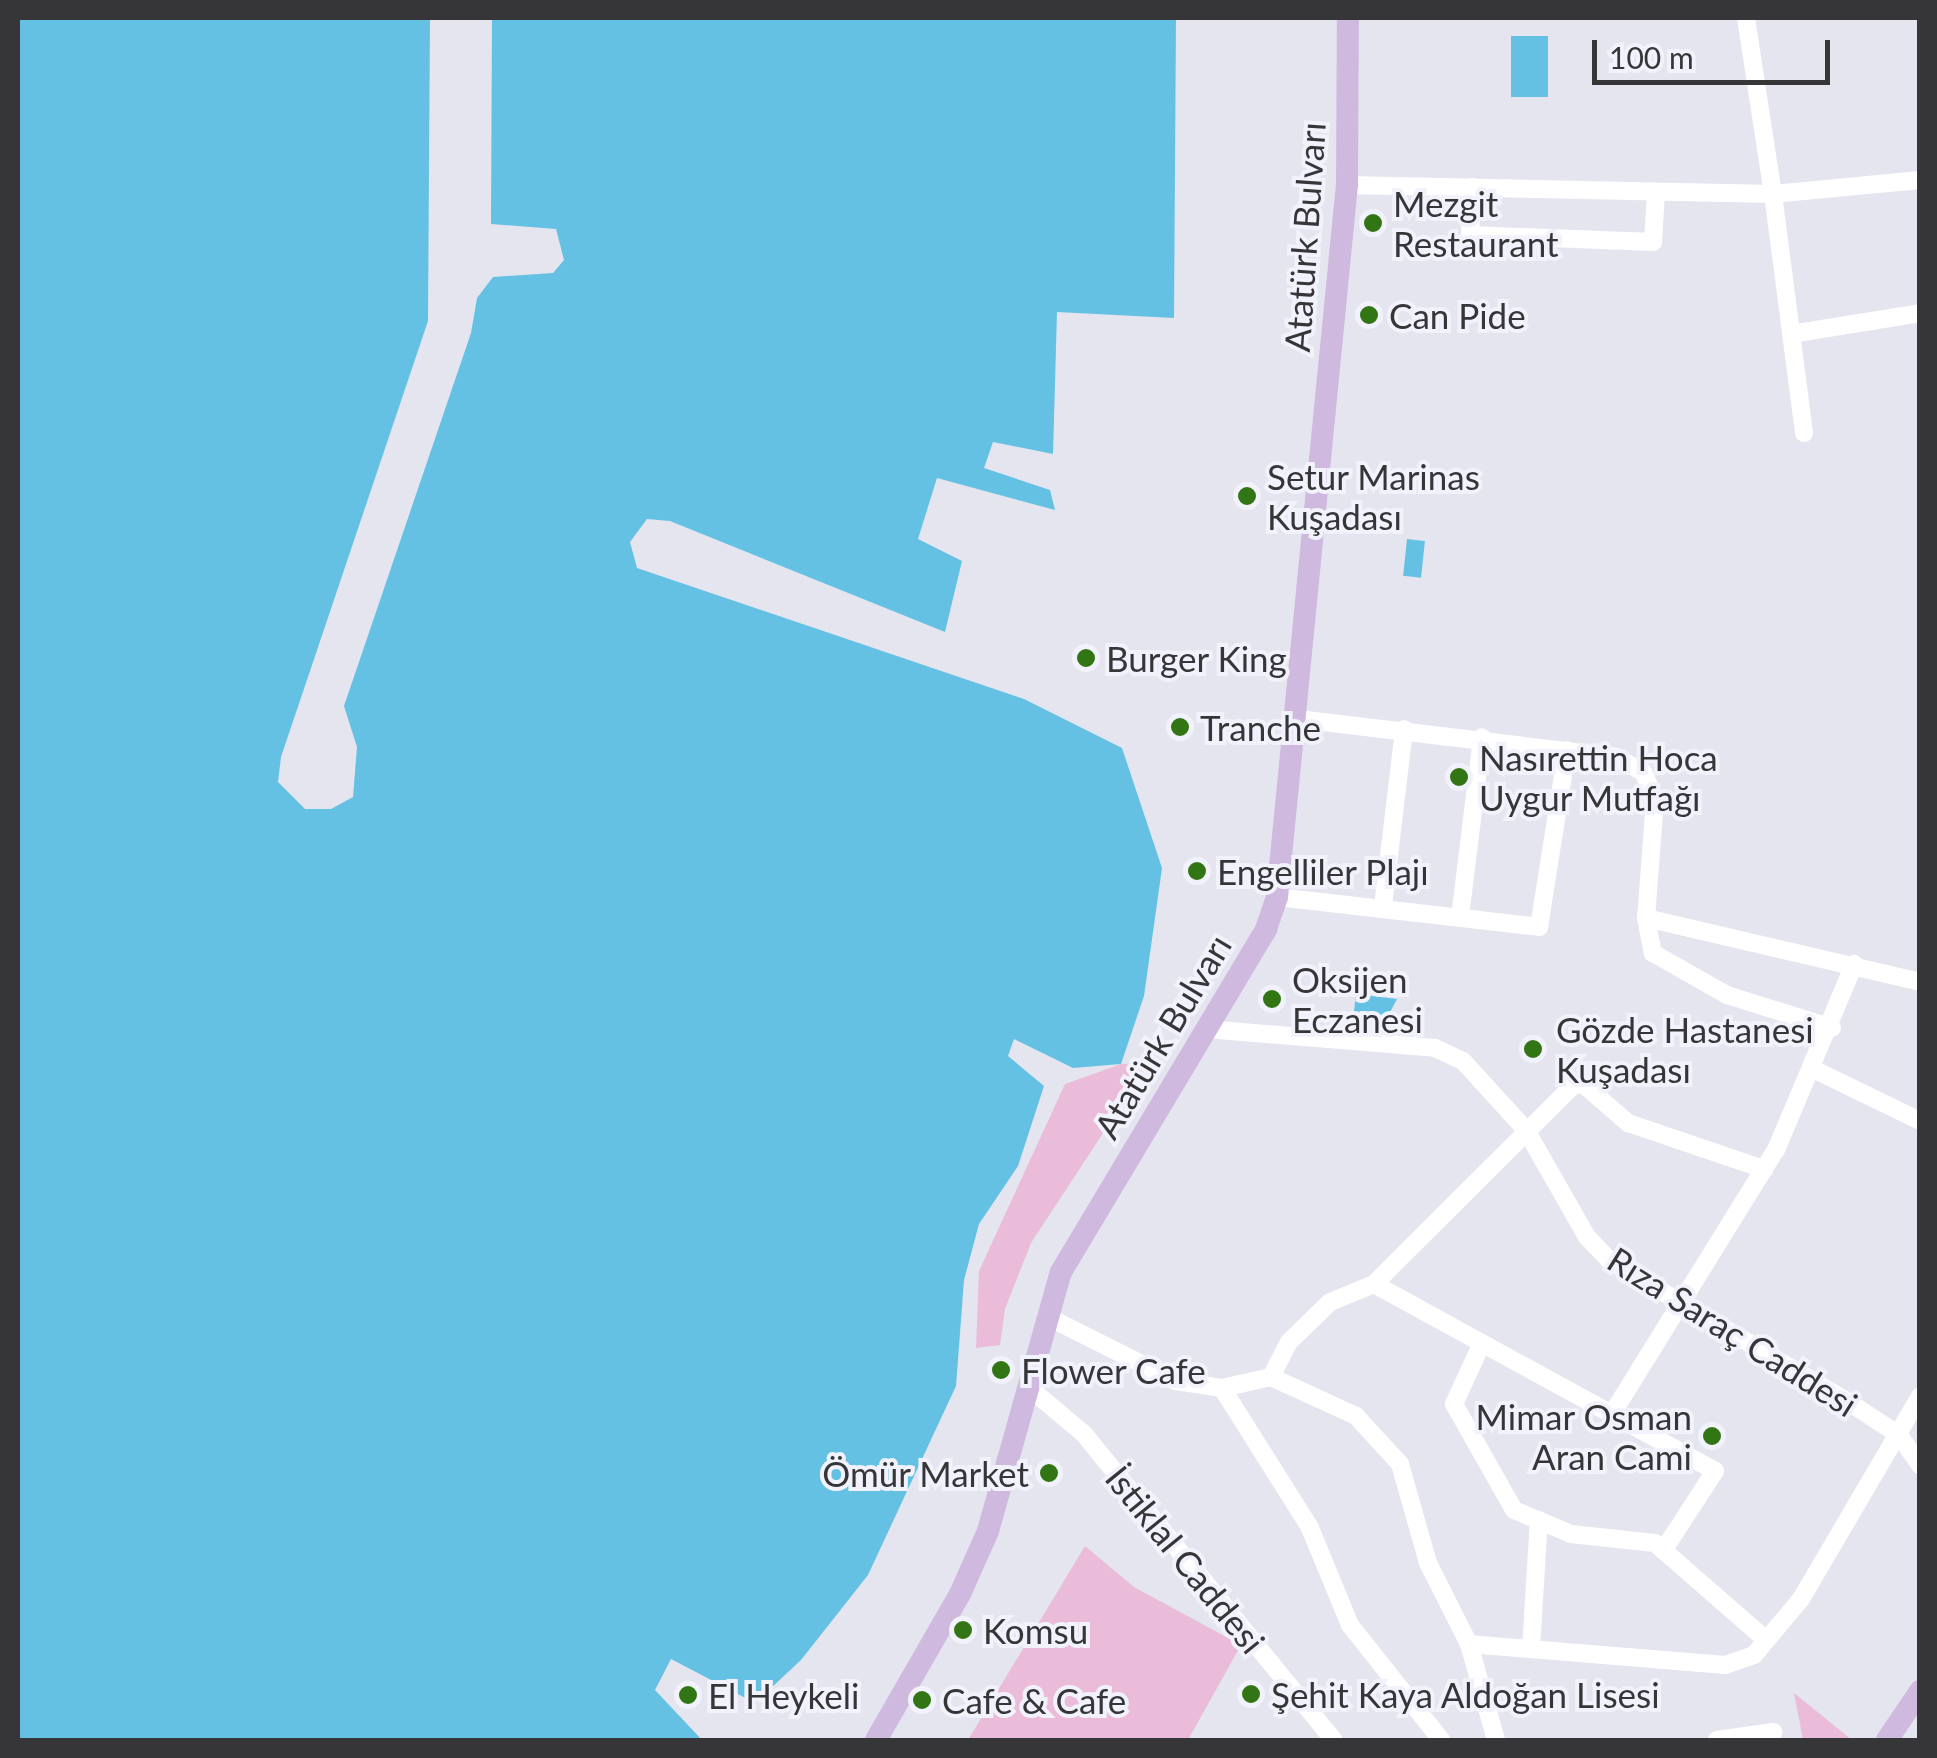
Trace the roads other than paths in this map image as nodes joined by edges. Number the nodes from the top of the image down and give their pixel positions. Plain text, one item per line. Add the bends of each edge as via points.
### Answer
1 (1348, 18) edge
2 (1746, 18) edge
3 (1920, 180) edge
4 (1348, 185) junction
5 (1472, 188) junction
6 (1656, 192) junction
7 (1773, 194) junction
8 (1920, 313) edge
9 (1791, 334) junction
10 (1804, 432) dead end
11 (1298, 718) junction
12 (1404, 730) junction
13 (1482, 737) junction
14 (1567, 750) junction
15 (1277, 896) junction
16 (1383, 906) junction
17 (1460, 917) junction
18 (1646, 918) junction
19 (1854, 964) junction
20 (1920, 982) edge
21 (1206, 1028) junction
22 (1832, 1028) junction
23 (1814, 1069) junction
24 (1920, 1121) edge
25 (1526, 1130) junction
26 (1764, 1170) junction
27 (1374, 1284) junction
28 (1678, 1304) junction
29 (1046, 1316) junction
30 (1482, 1342) junction
31 (1271, 1377) junction
32 (1028, 1387) junction
33 (1222, 1388) junction
34 (1920, 1396) edge
35 (1612, 1414) junction
36 (1898, 1435) junction
37 (1920, 1465) edge
38 (1539, 1520) junction
39 (1663, 1550) junction
40 (1766, 1640) junction
41 (1470, 1644) junction
42 (1531, 1649) junction
43 (1920, 1691) edge
44 (1773, 1732) dead end
45 (876, 1740) edge
46 (1334, 1740) edge
47 (1441, 1740) edge
48 (1496, 1740) edge
49 (1716, 1740) edge
50 (1886, 1740) edge

1 - 4 main road, Atatürk Bulvarı
2 - 7 street
3 - 7 street
4 - 5 street
4 - 11 main road, Atatürk Bulvarı
5 - 6 street
5 - 6 street via 1470,235 1653,242
6 - 7 street
7 - 9 street
8 - 9 street
9 - 10 street
11 - 12 street
11 - 15 main road, Atatürk Bulvarı
12 - 13 street
12 - 16 street
13 - 14 street
13 - 17 street
14 - 17 street via 1539,927
14 - 18 street via 1616,757 1643,772 1655,799
15 - 16 street
15 - 21 main road, Atatürk Bulvarı via 1266,929
16 - 17 street
18 - 19 street
18 - 22 street via 1653,953 1727,995
19 - 20 street
19 - 22 street
21 - 25 street, Rıza Saraç Caddesi via 1434,1048 1463,1061
21 - 29 main road, Atatürk Bulvarı via 1061,1272
22 - 23 street
23 - 24 street
23 - 26 street
25 - 26 street via 1583,1084 1628,1124
25 - 27 street
25 - 28 street, Rıza Saraç Caddesi via 1587,1238
26 - 28 street
27 - 30 street
27 - 31 street via 1330,1302 1288,1342
28 - 35 street
28 - 36 street, Rıza Saraç Caddesi
29 - 32 main road, Atatürk Bulvarı
29 - 33 street via 1136,1366
30 - 35 street
30 - 38 street via 1454,1404 1514,1510
31 - 33 street
31 - 41 street via 1356,1416 1400,1464 1428,1563
32 - 45 main road, Atatürk Bulvarı via 988,1531 960,1594
32 - 46 street, İstiklal Caddesi via 1084,1434
33 - 47 street via 1310,1528 1350,1625
34 - 36 street
35 - 39 street via 1715,1471
36 - 37 street, Rıza Saraç Caddesi
36 - 40 street via 1801,1599
38 - 39 street via 1572,1534 1655,1543
38 - 42 street
39 - 40 street
40 - 42 street via 1754,1655 1726,1665
41 - 42 street
41 - 48 street
43 - 50 main road
44 - 49 street

